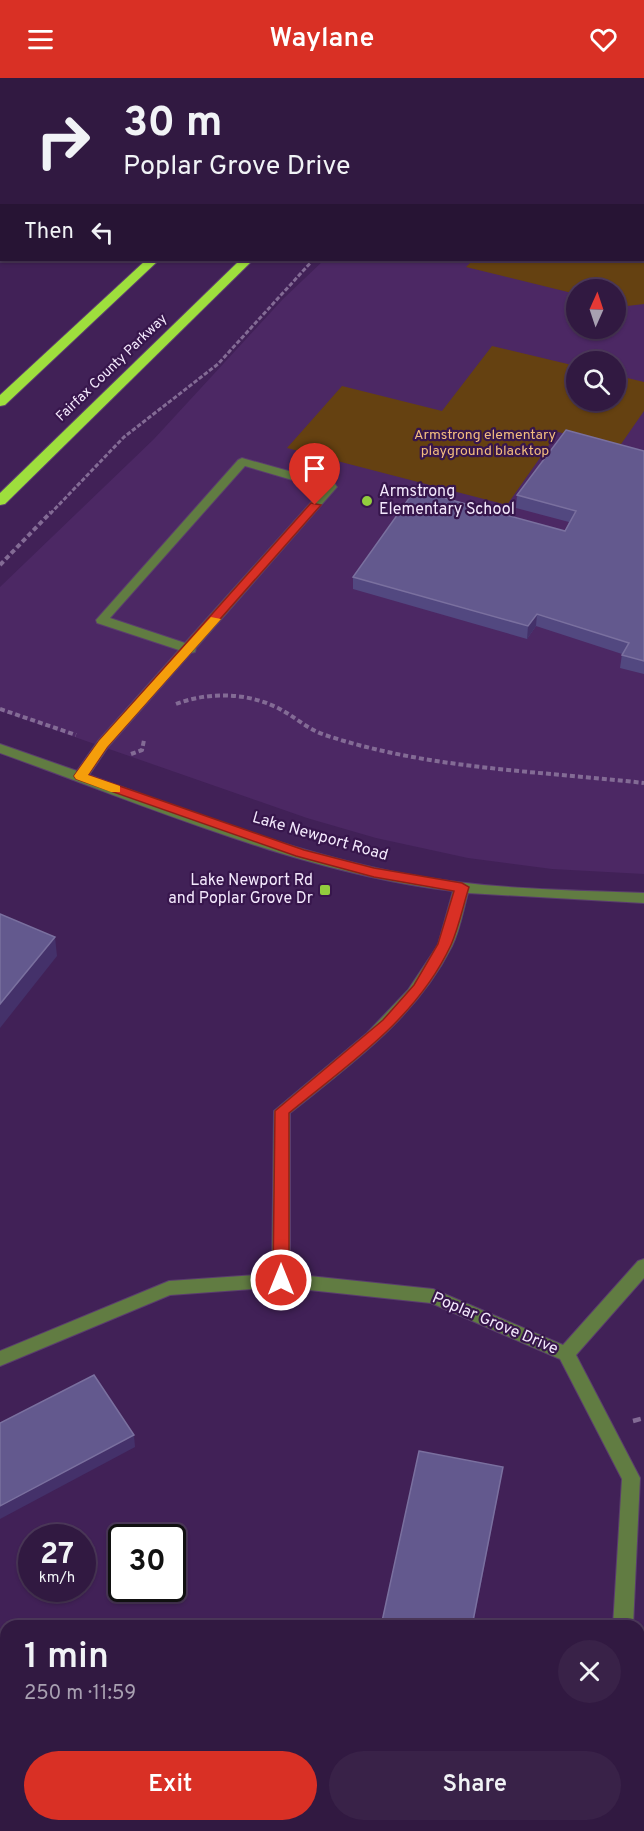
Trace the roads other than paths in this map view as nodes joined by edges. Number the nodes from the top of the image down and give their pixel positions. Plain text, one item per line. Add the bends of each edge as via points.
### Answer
1 (152, 261) edge
2 (246, 261) edge
3 (0, 402) edge
4 (0, 501) edge
5 (190, 649) junction
6 (0, 748) edge
7 (81, 776) junction
8 (462, 887) junction
9 (644, 898) edge
10 (644, 1266) edge
11 (281, 1280) junction
12 (566, 1354) junction
13 (0, 1359) edge
14 (623, 1620) edge

1 - 3 highway
2 - 4 highway, Fairfax County Parkway
5 - 5 street via 221,613 331,487 242,462 102,620
5 - 7 street via 103,744
6 - 7 street, Lake Newport Road
7 - 8 street, Lake Newport Road via 300,853 374,872
8 - 9 street, Lake Newport Road via 536,895
8 - 11 street via 445,944 419,989 388,1023 282,1111
10 - 12 street, Poplar Grove Drive
11 - 12 street, Poplar Grove Drive via 433,1296
11 - 13 street, Poplar Grove Drive via 168,1288
12 - 14 street, Poplar Grove Drive via 631,1478

